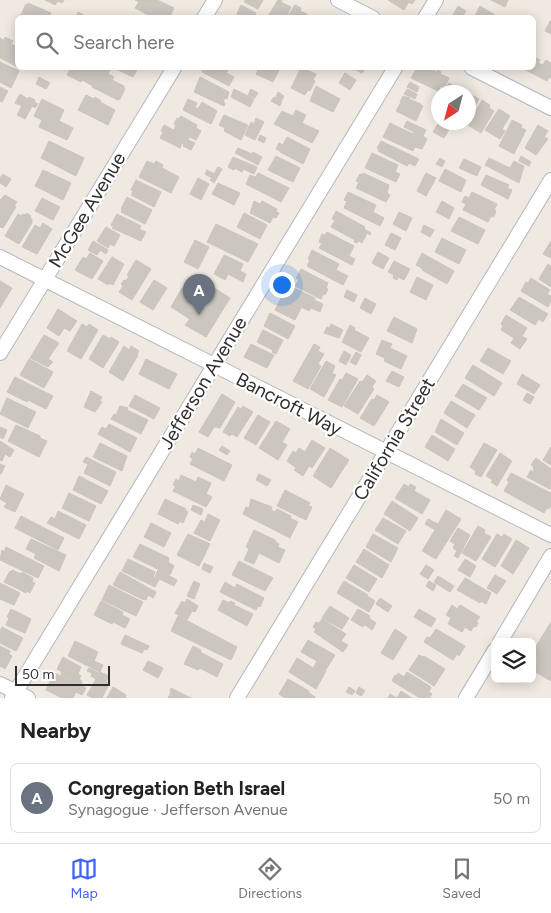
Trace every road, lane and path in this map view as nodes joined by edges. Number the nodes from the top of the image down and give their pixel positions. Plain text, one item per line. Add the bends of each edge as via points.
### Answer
1 (215, 0) edge
2 (338, 0) edge
3 (436, 0) edge
4 (206, 15) edge
5 (367, 15) edge
6 (427, 15) edge
7 (173, 70) edge
8 (394, 70) edge
9 (476, 70) edge
10 (551, 108) edge
11 (551, 180) edge
12 (0, 257) edge
13 (45, 280) junction
14 (0, 353) edge
15 (213, 366) junction
16 (385, 452) junction
17 (551, 535) edge
18 (551, 556) edge
19 (502, 638) edge
20 (491, 657) edge
21 (0, 684) edge
22 (18, 696) edge
23 (236, 698) edge
24 (466, 698) edge

1 - 4 street
2 - 5 street
3 - 6 street
7 - 13 street, McGee Avenue
8 - 15 street, Jefferson Avenue
9 - 10 street
11 - 16 street, California Street
12 - 13 street, Bancroft Way
13 - 14 street, McGee Avenue
13 - 15 street, Bancroft Way
15 - 16 street, Bancroft Way
15 - 22 street, Jefferson Avenue
16 - 17 street, Bancroft Way
16 - 23 street, California Street
18 - 19 street
20 - 24 street
21 - 22 street

